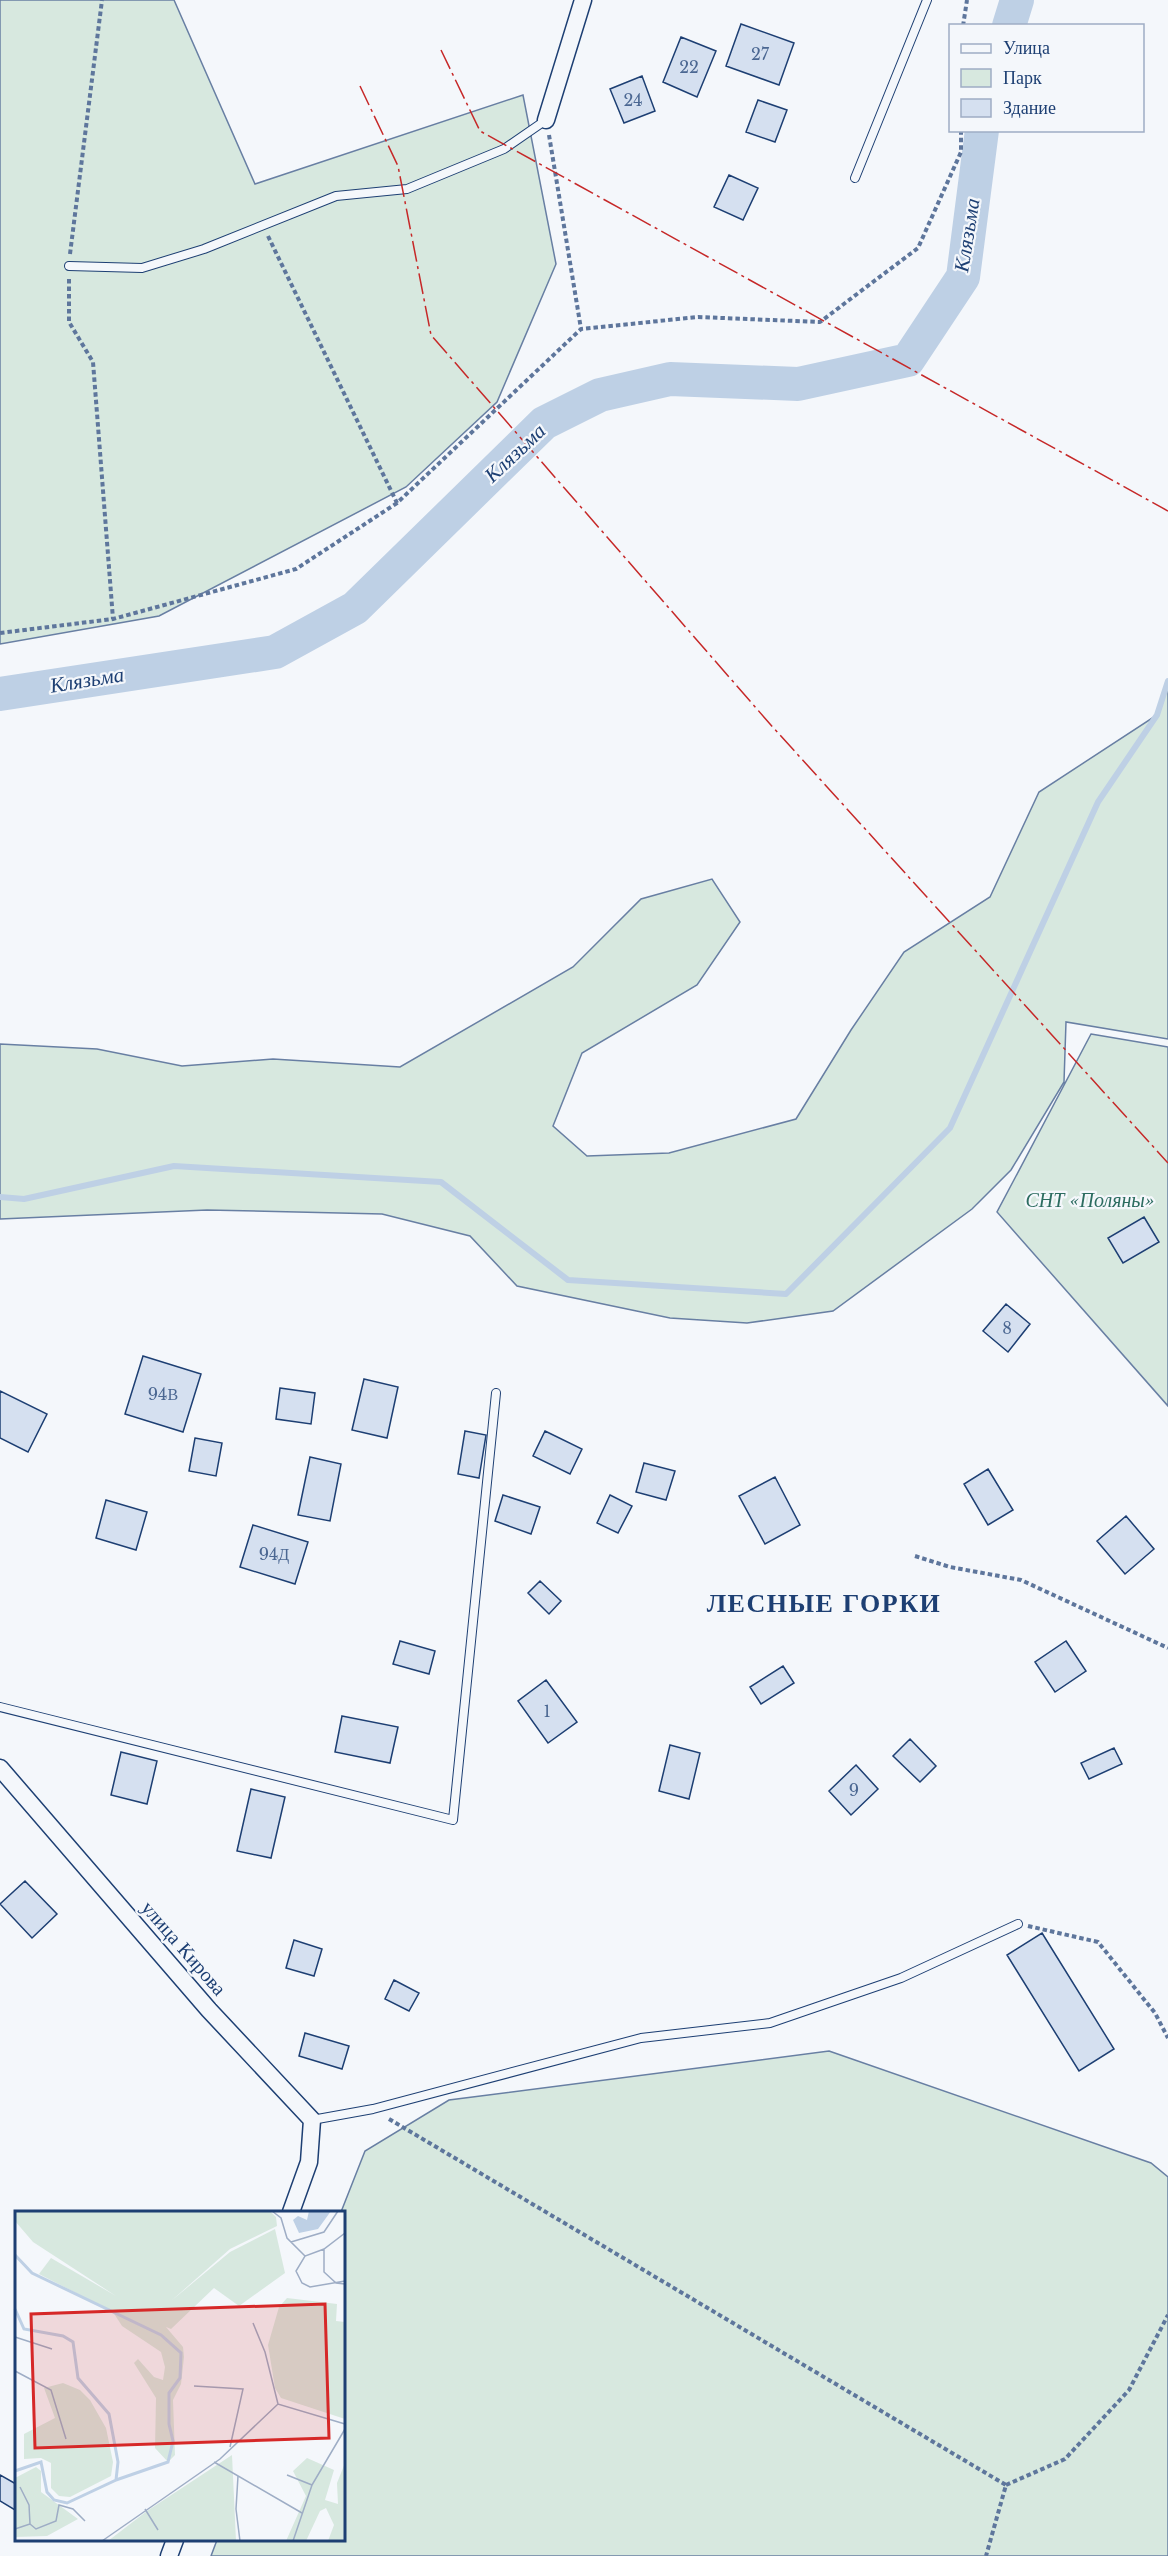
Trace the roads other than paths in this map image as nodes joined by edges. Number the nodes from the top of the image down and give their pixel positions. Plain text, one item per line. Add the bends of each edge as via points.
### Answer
1 (583, 0) edge
2 (927, 0) edge
3 (546, 120) joint
4 (855, 178) dead end
5 (69, 266) road end
6 (496, 1392) dead end
7 (0, 1707) edge
8 (0, 1768) edge
9 (1018, 1924) road end
10 (312, 2120) junction
11 (291, 2211) edge
12 (175, 2541) edge
13 (170, 2556) edge

1 - 3 street
2 - 4 lane
3 - 5 lane via 504,149 407,189 336,196 204,249 141,267
6 - 7 lane via 453,1820
8 - 10 street, улица Кирова via 209,2010
9 - 10 lane via 901,1978 770,2023 641,2038 373,2109
10 - 11 street via 309,2162
12 - 13 street

